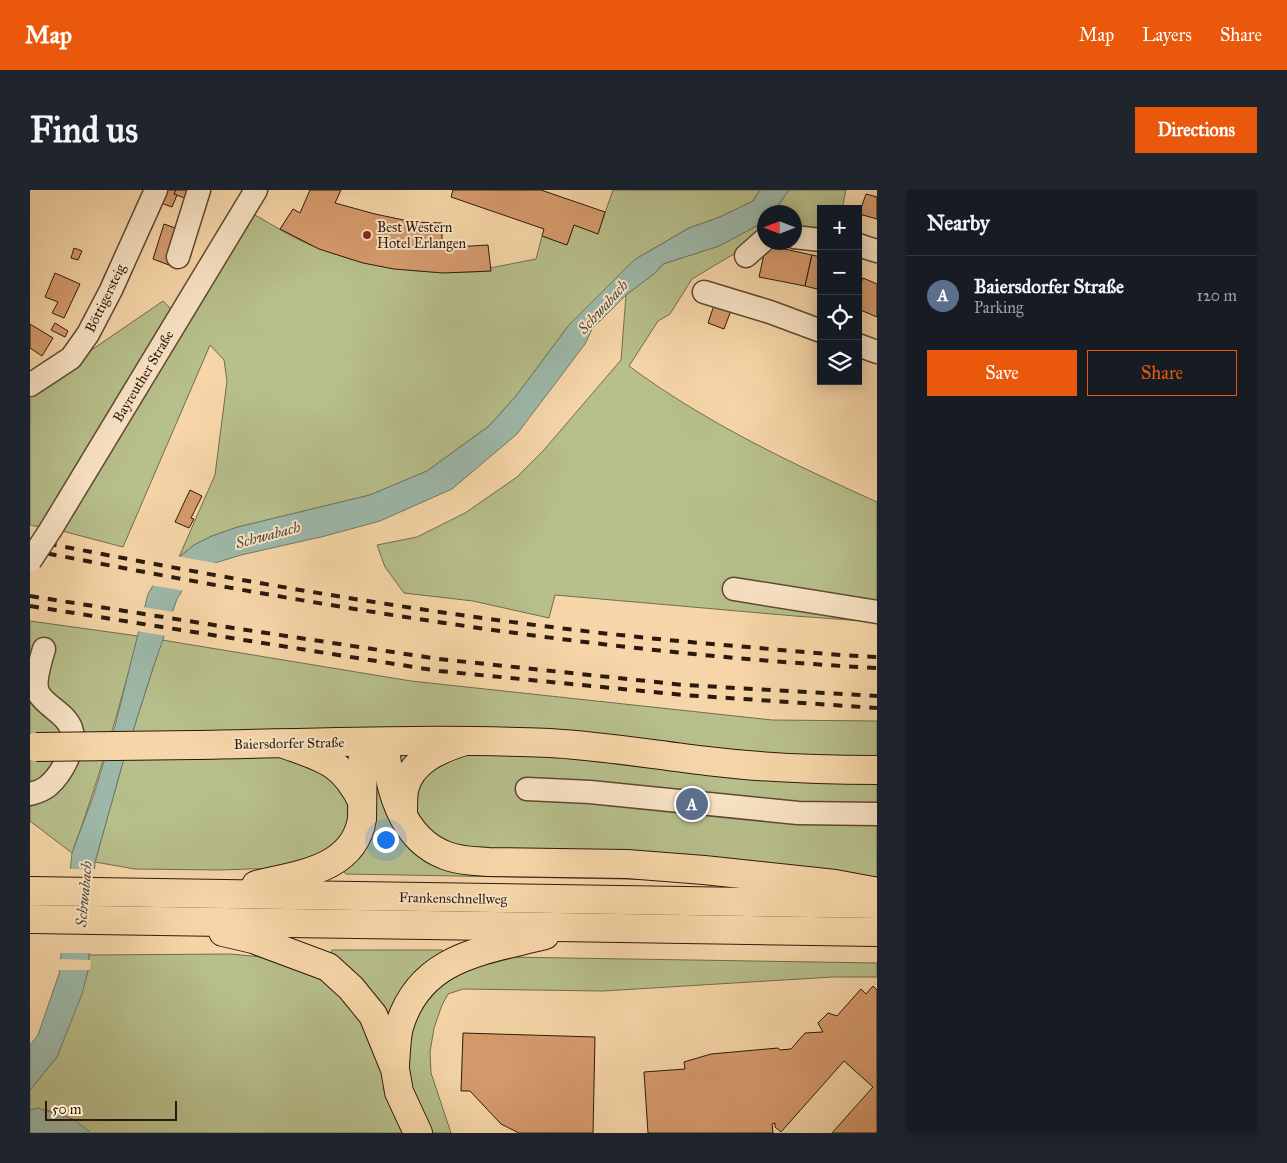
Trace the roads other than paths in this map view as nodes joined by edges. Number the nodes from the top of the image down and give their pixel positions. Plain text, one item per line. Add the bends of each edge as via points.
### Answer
1 (156, 190) edge
2 (199, 190) edge
3 (247, 193) edge
4 (802, 238) edge
5 (817, 240) edge
6 (757, 246) edge
7 (862, 246) edge
8 (877, 251) edge
9 (746, 256) dead end
10 (178, 257) dead end
11 (704, 292) dead end
12 (817, 330) edge
13 (862, 346) edge
14 (877, 352) edge
15 (30, 385) edge
16 (30, 562) edge
17 (734, 589) dead end
18 (877, 612) edge
19 (44, 649) dead end
20 (465, 741) junction
21 (374, 742) junction
22 (284, 744) junction
23 (33, 747) edge
24 (877, 770) edge
25 (527, 789) dead end
26 (30, 794) edge
27 (362, 801) junction
28 (403, 814) junction
29 (877, 814) edge
30 (30, 891) edge
31 (877, 892) edge
32 (210, 894) junction
33 (877, 904) edge
34 (30, 919) edge
35 (170, 920) junction
36 (579, 926) junction
37 (877, 932) edge
38 (395, 1069) junction
39 (418, 1133) edge

1 - 15 street, Böttigersteig via 88,334 71,358
2 - 10 street
3 - 16 street, Bayreuther Straße, bridge
4 - 5 street
6 - 9 street
7 - 8 street
11 - 12 street
13 - 14 street
17 - 18 street
19 - 26 street via 39,665 39,694 65,719 72,736 70,749 54,779 47,788
20 - 21 main road, Baiersdorfer Straße
20 - 24 main road, Baiersdorfer Straße via 588,746 754,766
20 - 28 main road via 431,754 419,764 404,790
21 - 22 main road, Baiersdorfer Straße
21 - 27 main road
21 - 28 main road
22 - 23 main road, Baiersdorfer Straße, bridge
22 - 27 main road via 332,763 353,784
25 - 29 street via 590,792 798,813
27 - 32 main road via 360,832 341,858 301,874
28 - 31 main road via 412,830 431,848 467,860 627,864 835,884
30 - 32 main road, Frankenschnellweg
32 - 33 main road, Frankenschnellweg
34 - 35 main road, Frankenschnellweg
35 - 36 main road, Frankenschnellweg
35 - 38 main road via 253,939 328,967 351,988 373,1016
36 - 37 main road, Frankenschnellweg
36 - 38 main road via 467,955 432,974 410,1001 399,1028
38 - 39 main road via 399,1092

